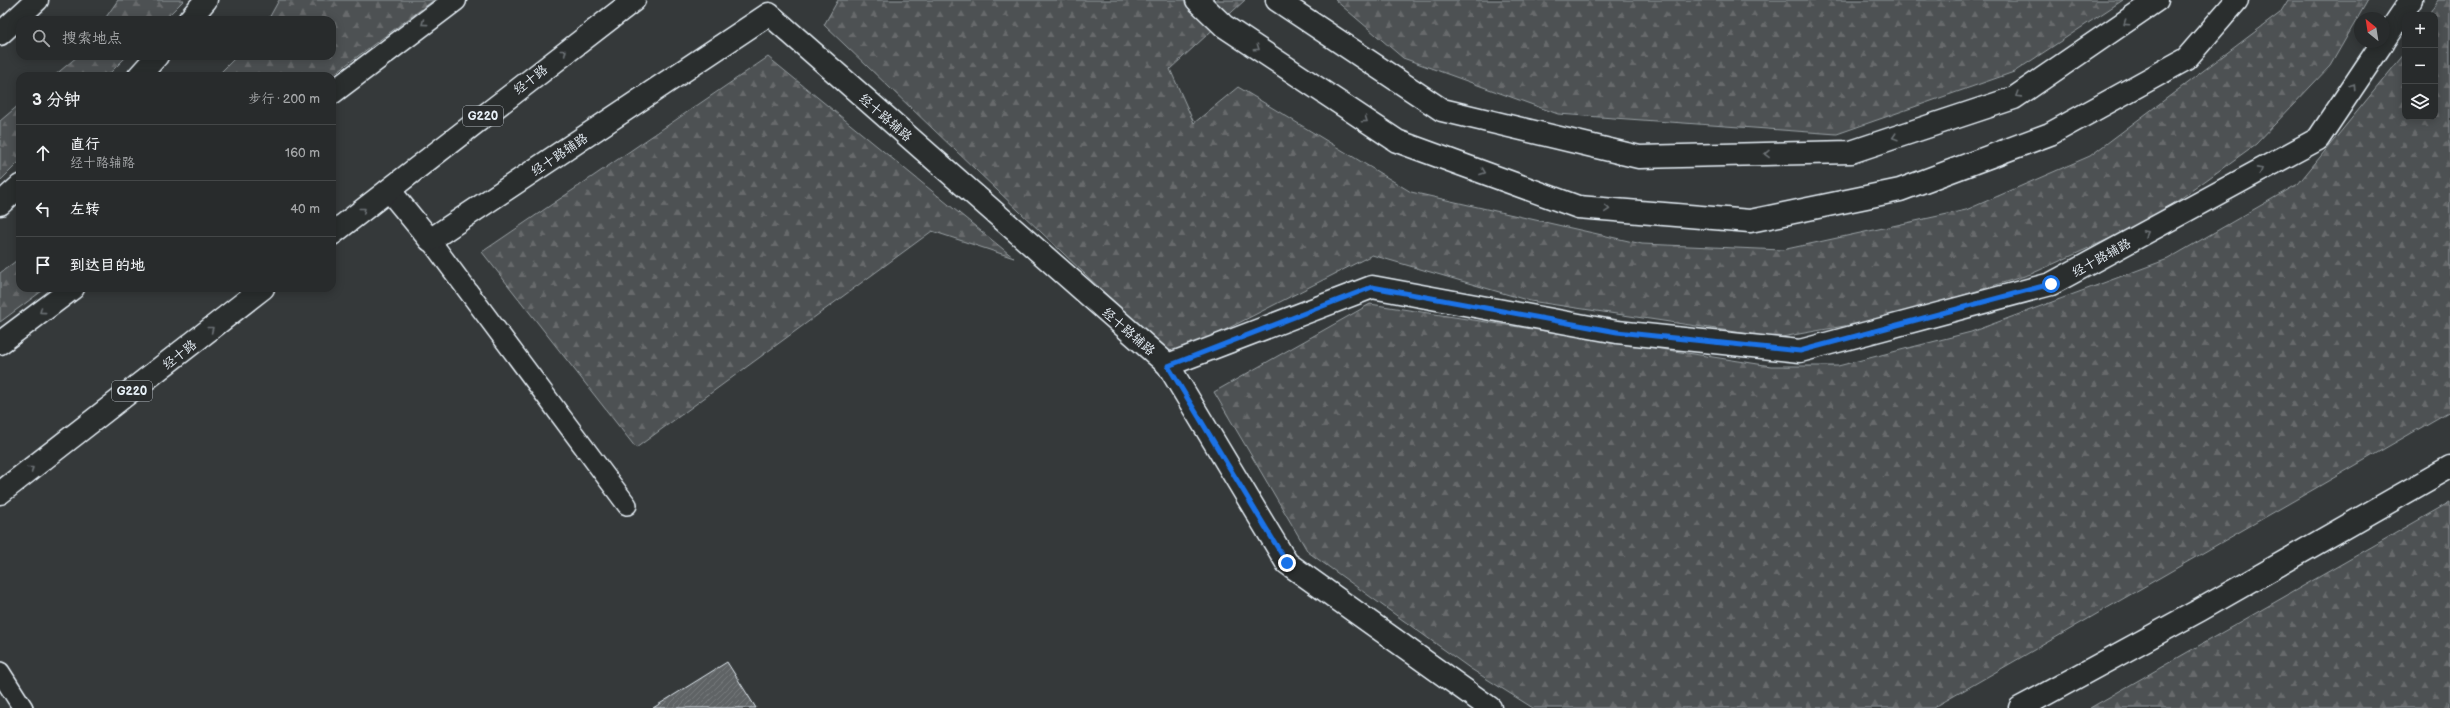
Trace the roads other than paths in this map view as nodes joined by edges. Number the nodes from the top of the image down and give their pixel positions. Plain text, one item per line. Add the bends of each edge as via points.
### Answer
1 (37, 0) edge
2 (206, 0) edge
3 (455, 0) edge
4 (634, 0) edge
5 (645, 0) edge
6 (1197, 0) edge
7 (1277, 0) edge
8 (2157, 0) edge
9 (2237, 0) edge
10 (2411, 0) edge
11 (20, 16) edge
12 (192, 16) edge
13 (16, 19) edge
14 (2390, 31) edge
15 (0, 34) edge
16 (588, 34) junction
17 (2378, 48) edge
18 (154, 60) edge
19 (143, 72) edge
20 (336, 90) edge
21 (16, 190) edge
22 (389, 190) junction
23 (0, 204) edge
24 (336, 231) edge
25 (430, 240) junction
26 (69, 292) edge
27 (258, 292) edge
28 (0, 344) edge
29 (1168, 366) junction
30 (2450, 467) edge
31 (0, 493) edge
32 (627, 505) dead end
33 (0, 672) edge
34 (23, 708) edge
35 (1490, 708) edge
36 (2020, 708) edge

1 - 11 main road
2 - 12 main road
3 -> 20 main road
4 - 16 main road, 经十路 / G220
5 - 16 main road
6 -> 9 main road via 1224,26 1397,141 1578,207 1750,221 1900,190 2050,134 2186,59
8 -> 7 main road via 2014,98 1851,152 1639,157 1442,110
10 - 14 main road, 经十路辅路
13 - 15 main road
22 -> 16 main road, 经十路 / G220
29 -> 17 main road, 经十路辅路 via 1372,287 1617,332 1800,351 2051,284 2318,139
18 - 19 main road
21 - 23 main road
24 -> 22 main road, 经十路 / G220
22 - 25 main road
25 - 29 main road, 经十路辅路 via 769,14
25 - 32 lane
26 -> 28 main road
31 -> 27 main road, 经十路 / G220
29 - 35 main road via 1287,563
30 - 36 main road via 2200,610
33 - 34 lane

